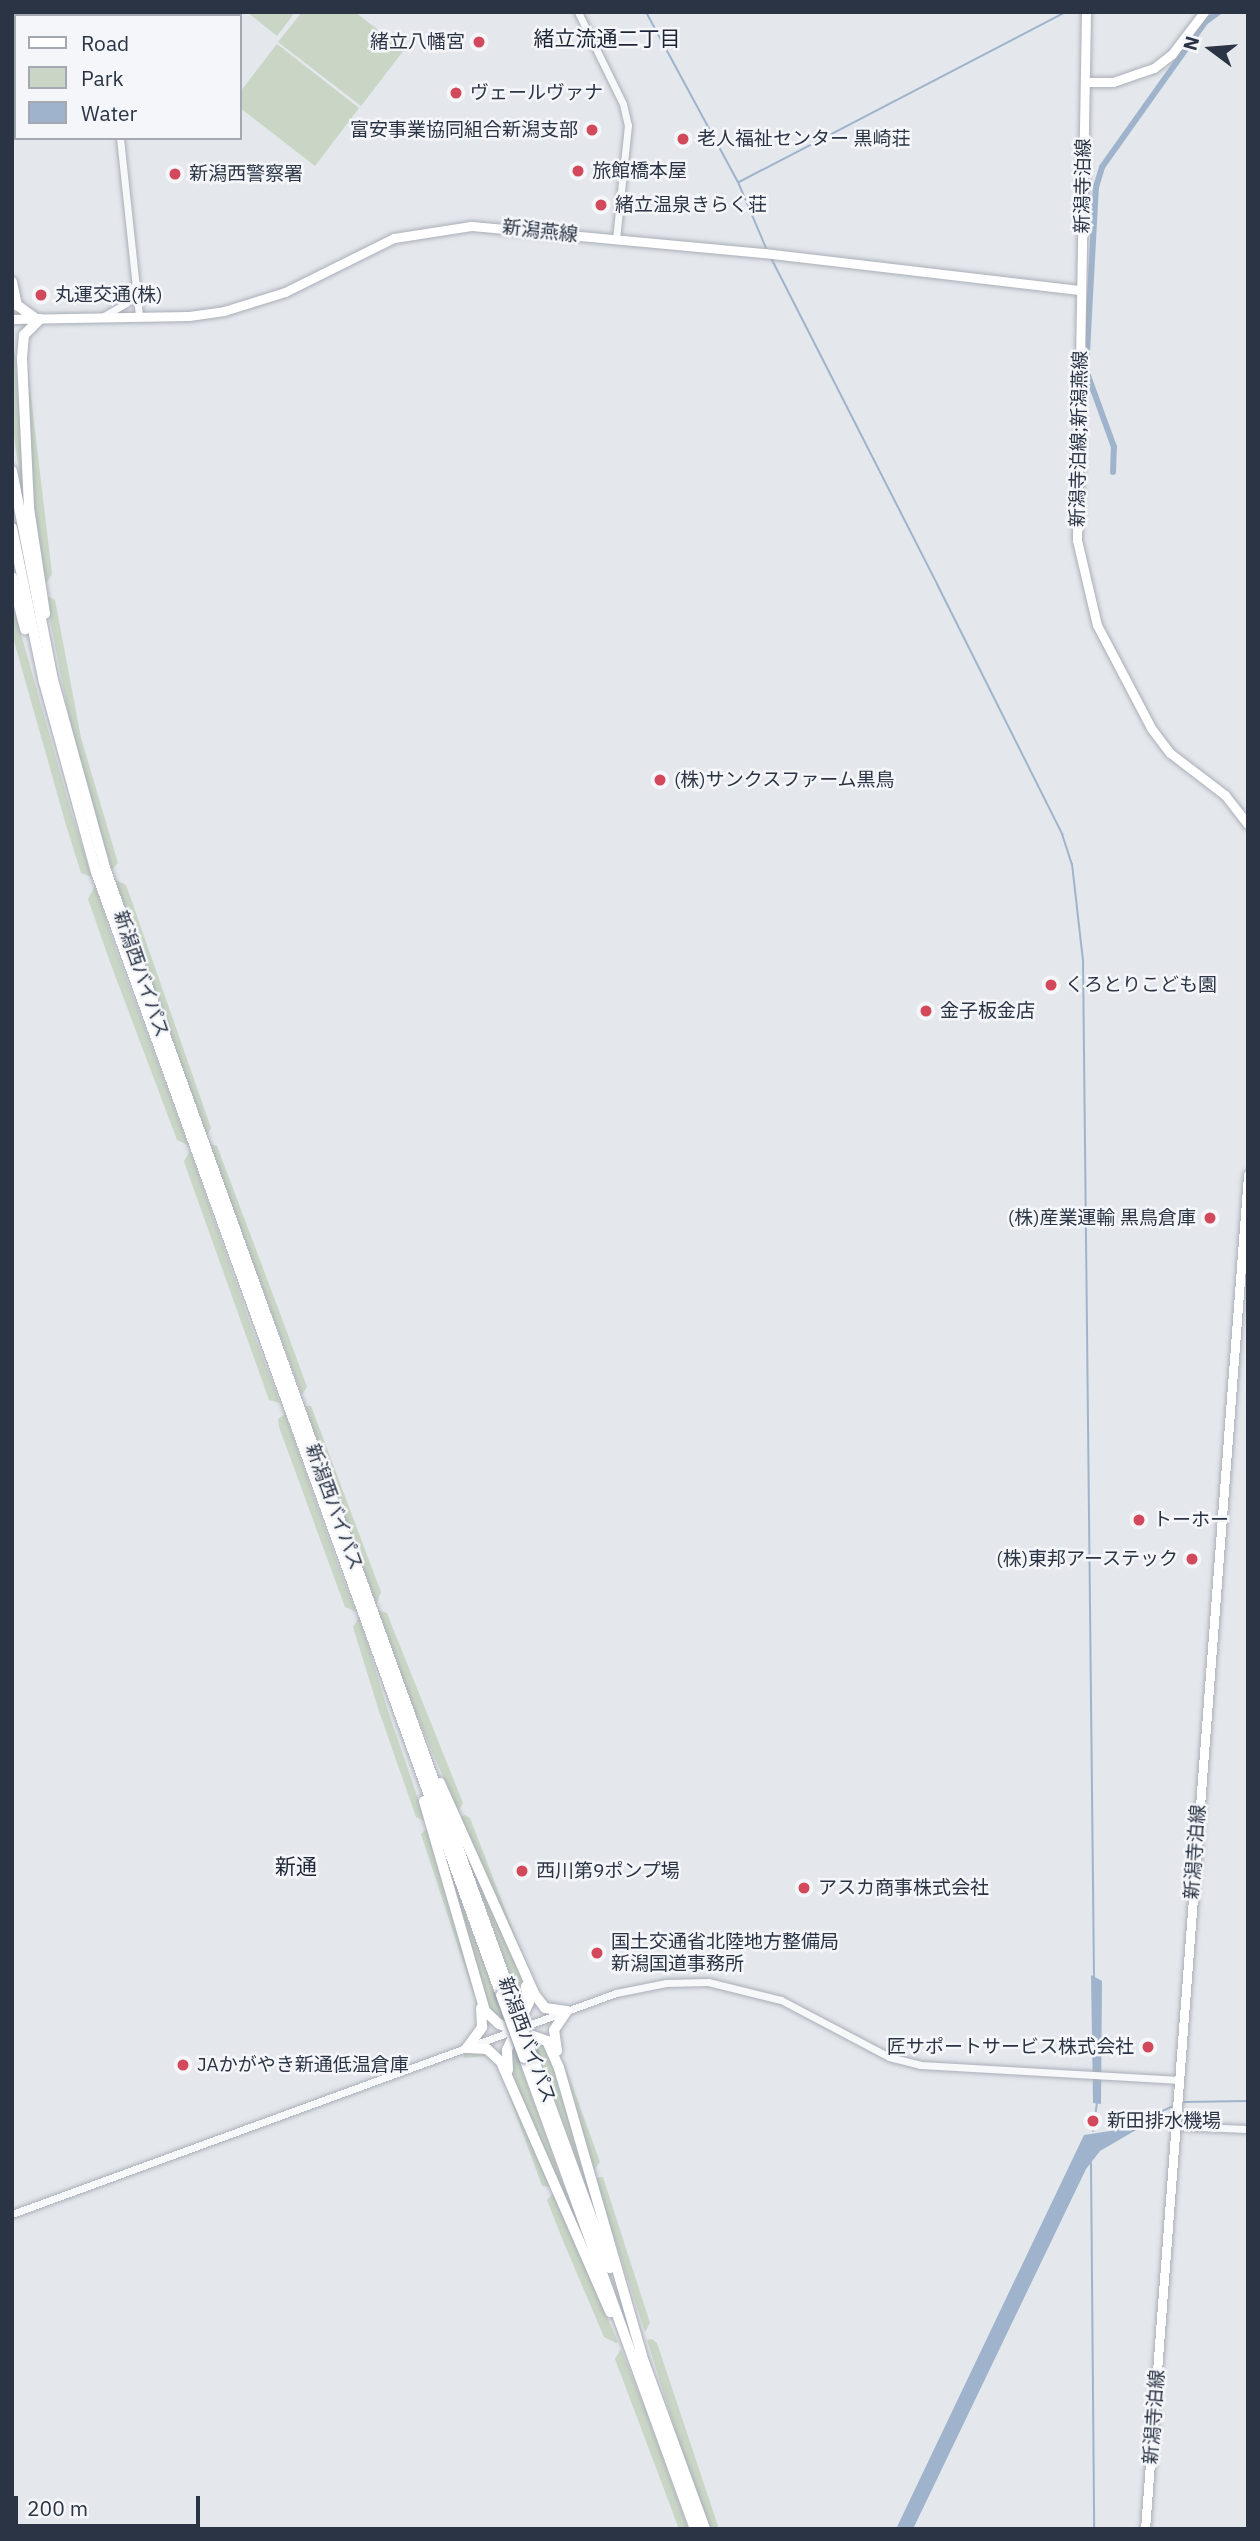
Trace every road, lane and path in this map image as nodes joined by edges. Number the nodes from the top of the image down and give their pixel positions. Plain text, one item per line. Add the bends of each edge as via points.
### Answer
1 (578, 12) edge
2 (1086, 12) edge
3 (1204, 12) edge
4 (1085, 82) junction
5 (120, 140) edge
6 (616, 239) junction
7 (12, 282) edge
8 (136, 282) junction
9 (1081, 290) junction
10 (101, 317) junction
11 (139, 317) junction
12 (12, 319) edge
13 (38, 319) junction
14 (12, 338) edge
15 (22, 359) junction
16 (12, 471) edge
17 (12, 528) edge
18 (12, 577) edge
19 (48, 681) junction
20 (1248, 824) edge
21 (1248, 1175) edge
22 (406, 1721) junction
23 (518, 1955) junction
24 (481, 2001) junction
25 (567, 2011) junction
26 (519, 2030) junction
27 (467, 2048) junction
28 (559, 2068) junction
29 (1177, 2080) junction
30 (519, 2107) junction
31 (1175, 2122) junction
32 (1248, 2129) edge
33 (12, 2214) edge
34 (638, 2358) junction
35 (695, 2529) edge
36 (705, 2529) edge
37 (1145, 2529) edge

1 - 6 street via 623,104 628,125
2 - 4 main road, 新潟寺泊線
3 - 4 main road via 1172,54 1154,68 1112,82
4 - 9 main road, 新潟寺泊線
5 - 8 street
6 - 9 main road, 新潟燕線
6 - 11 main road, 新潟燕線 via 493,226 416,232 361,253 268,299 206,314
7 - 13 highway via 16,303
8 - 10 street via 126,303
8 - 11 street
9 - 20 main road, 新潟寺泊線;新潟燕線 via 1075,512 1097,625 1136,701 1170,753 1225,795
10 - 11 main road, 新潟燕線
10 - 13 main road, 新潟燕線
12 - 13 main road, 新潟燕線
13 - 15 highway via 24,335
14 - 15 highway
15 - 19 highway via 32,535
16 - 19 highway, 新潟西バイパス
17 - 19 highway, 新潟西バイパス
18 - 19 highway
19 - 22 highway, 新潟西バイパス via 133,954
21 - 29 main road, 新潟寺泊線
22 - 23 highway
22 - 24 highway
22 - 34 highway, 新潟西バイパス, bridge
23 - 25 highway via 539,2003 551,2011
23 - 26 highway via 529,1994
24 - 26 highway via 493,2021
24 - 27 highway via 482,2027
25 - 26 street
25 - 28 highway via 554,2030
25 - 29 street via 616,1993 666,1983 708,1982 781,2000 889,2057 920,2065
26 - 27 street
26 - 28 highway via 547,2041
26 - 30 highway via 506,2059
27 - 30 highway via 487,2049 496,2055
27 - 33 street
28 - 34 highway
29 - 31 main road, 新潟寺泊線
30 - 34 highway
31 - 32 street
31 - 37 main road, 新潟寺泊線
34 - 35 highway, 新潟西バイパス
34 - 36 highway, 新潟西バイパス

